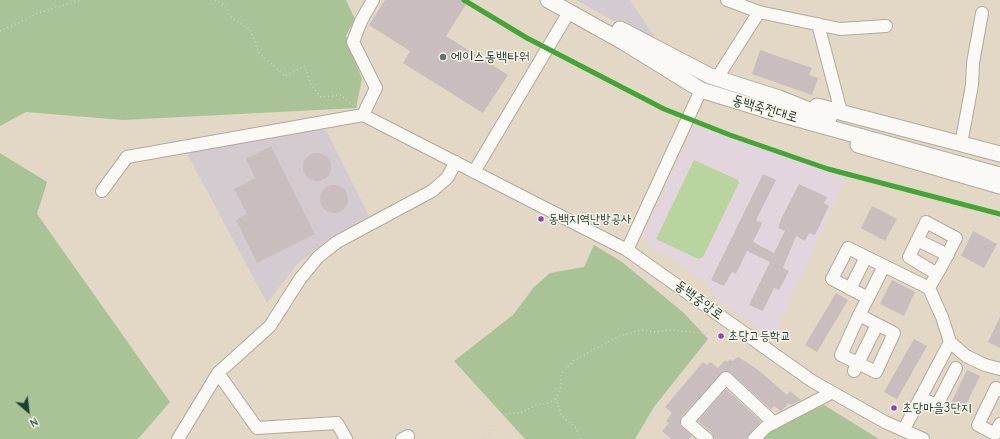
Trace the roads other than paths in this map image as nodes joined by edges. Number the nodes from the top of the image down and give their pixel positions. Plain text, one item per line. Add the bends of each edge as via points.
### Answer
1 (373, 0) edge
2 (548, 0) edge
3 (727, 0) edge
4 (568, 6) edge
5 (759, 12) junction
6 (982, 13) dead end
7 (818, 24) junction
8 (886, 26) dead end
9 (717, 78) junction
10 (701, 90) junction
11 (779, 98) junction
12 (776, 112) junction
13 (841, 112) junction
14 (363, 115) junction
15 (961, 144) junction
16 (1000, 154) edge
17 (456, 162) junction
18 (1000, 165) edge
19 (474, 172) junction
20 (1000, 175) edge
21 (1000, 186) edge
22 (102, 191) dead end
23 (917, 240) junction
24 (627, 250) junction
25 (948, 255) junction
26 (866, 257) junction
27 (884, 266) junction
28 (938, 274) junction
29 (850, 288) junction
30 (929, 288) junction
31 (868, 298) junction
32 (859, 315) junction
33 (877, 324) junction
34 (950, 342) junction
35 (856, 367) junction
36 (956, 368) dead end
37 (1000, 369) edge
38 (218, 373) junction
39 (1000, 390) edge
40 (831, 393) junction
41 (920, 398) junction
42 (774, 423) junction
43 (996, 432) edge
44 (906, 433) edge
45 (178, 439) edge
46 (346, 439) edge
47 (706, 439) edge
48 (754, 439) edge
49 (923, 439) edge

1 - 14 street via 353,42 376,88
2 - 4 main road, 동백죽전대로
3 - 5 street
4 - 9 main road, 동백죽전대로
4 - 10 main road, 동백죽전대로
4 - 19 street
5 - 7 street
5 - 9 street
6 - 15 street
7 - 8 street via 840,28
7 - 13 street
9 - 11 main road, 동백죽전대로
10 - 12 main road, 동백죽전대로
10 - 24 street
11 - 13 main road
11 - 18 main road, 동백죽전대로 via 826,117
12 - 20 main road, 동백죽전대로
12 - 21 main road via 829,135
13 - 15 main road
14 - 17 street, 동백중앙로
14 - 22 street via 127,157
15 - 16 main road
17 - 19 street, 동백중앙로
17 - 38 street via 447,178 432,191 337,242 318,257 300,279 270,326
19 - 24 street, 동백중앙로
23 - 25 street
23 - 25 street via 929,218 956,238
23 - 28 street via 909,257
24 - 40 street, 동백중앙로
25 - 28 street
26 - 27 street
26 - 29 street
26 - 29 street via 848,248 832,279
27 - 30 street
27 - 31 street
28 - 30 street
29 - 31 street
30 - 34 street
31 - 32 street
32 - 33 street
32 - 35 street via 841,355
33 - 35 street
33 - 35 street via 894,333 876,372
34 - 37 street via 966,356
34 - 41 street
36 - 41 street via 937,405
38 - 45 street
38 - 46 street via 257,428 337,423
39 - 43 street via 996,388 978,425
40 - 42 street
40 - 44 street, 동백중앙로
41 - 44 street
42 - 47 street via 726,378 687,422
42 - 48 street
44 - 49 street, 동백중앙로

